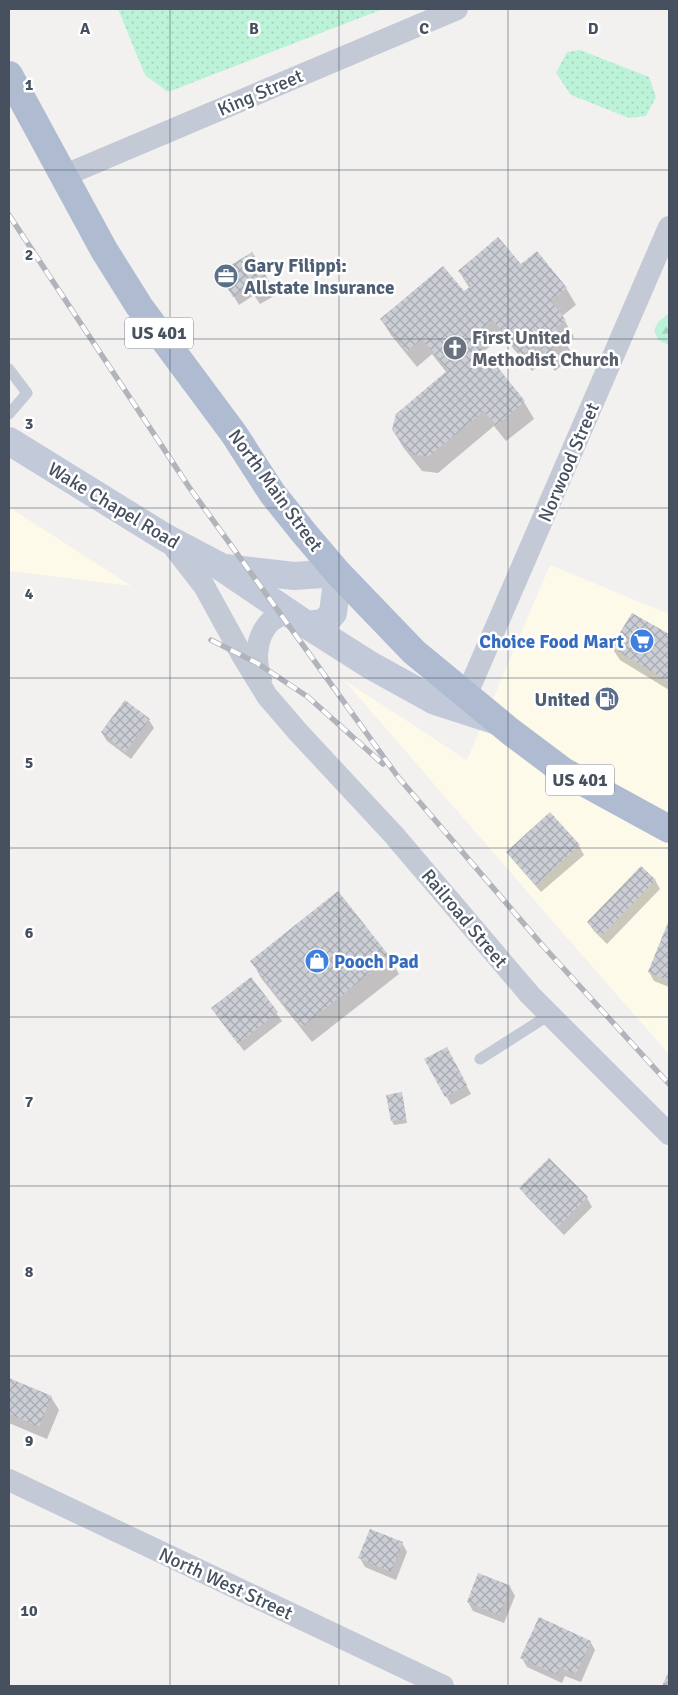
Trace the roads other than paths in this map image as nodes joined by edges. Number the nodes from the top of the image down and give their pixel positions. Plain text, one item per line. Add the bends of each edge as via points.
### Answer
1 (457, 9) edge
2 (9, 75) edge
3 (63, 176) junction
4 (669, 227) edge
5 (9, 369) edge
6 (9, 414) edge
7 (9, 441) edge
8 (166, 538) junction
9 (221, 567) junction
10 (338, 573) junction
11 (297, 618) junction
12 (268, 696) junction
13 (466, 696) junction
14 (497, 721) junction
15 (669, 828) edge
16 (549, 1015) junction
17 (480, 1059) dead end
18 (669, 1134) edge
19 (9, 1480) edge
20 (443, 1686) edge

1 - 3 street, King Street
2 - 3 main road, North Main Street / US 401
3 - 10 main road, North Main Street / US 401 via 139,306 234,434 272,493
4 - 13 street, Norwood Street
5 - 6 lane via 27,393
7 - 8 main road, Wake Chapel Road
8 - 9 main road, Wake Chapel Road
8 - 12 street, Railroad Street via 204,586
9 - 10 main road, Wake Chapel Road via 294,576
9 - 11 main road, Wake Chapel Road
10 - 11 main road via 333,613 324,623
10 - 13 main road, North Main Street / US 401 via 414,652
11 - 12 street, Railroad Street via 270,622 262,633 257,650 258,671
11 - 14 main road, Wake Chapel Road via 370,665 435,701
12 - 16 street, Railroad Street via 393,834
13 - 14 main road, North Main Street / US 401
14 - 15 main road, North Main Street / US 401 via 562,771
16 - 17 lane
16 - 18 street, Railroad Street
19 - 20 street, North West Street

